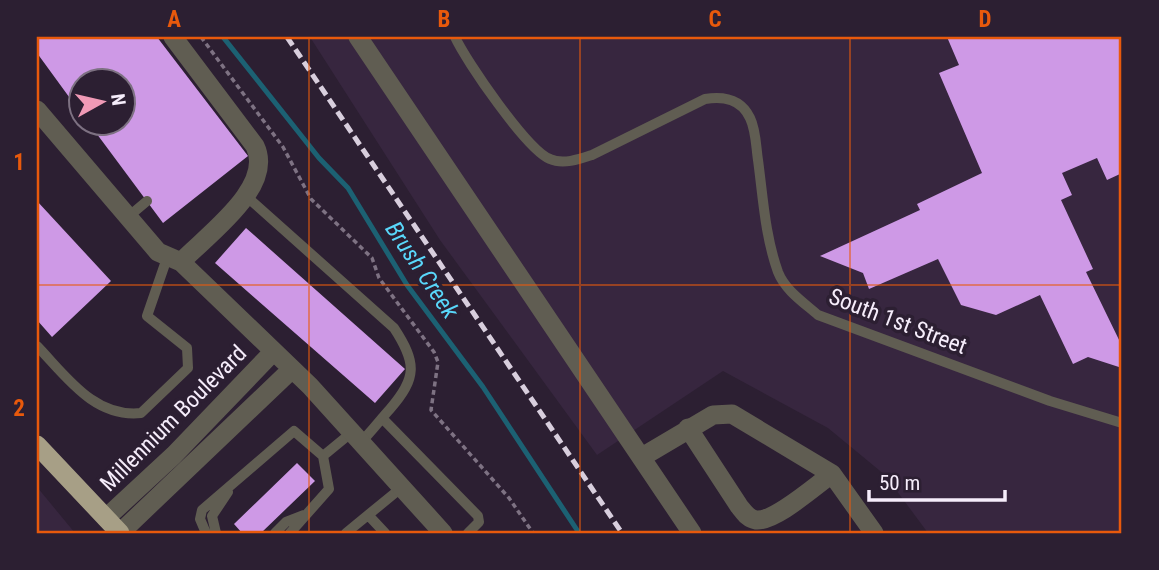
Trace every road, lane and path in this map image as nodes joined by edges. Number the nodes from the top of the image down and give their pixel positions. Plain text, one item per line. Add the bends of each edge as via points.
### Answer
1 (173, 37) edge
2 (201, 37) edge
3 (358, 37) edge
4 (455, 37) edge
5 (37, 110) edge
6 (246, 196) junction
7 (147, 201) dead end
8 (128, 217) junction
9 (174, 260) junction
10 (37, 346) edge
11 (273, 352) junction
12 (291, 370) junction
13 (382, 418) junction
14 (1122, 423) edge
15 (688, 428) junction
16 (356, 438) junction
17 (37, 444) edge
18 (323, 456) junction
19 (642, 457) junction
20 (832, 474) junction
21 (232, 486) junction
22 (401, 488) junction
23 (307, 514) junction
24 (370, 517) junction
25 (115, 528) edge
26 (206, 533) edge
27 (216, 533) edge
28 (275, 533) edge
29 (290, 533) edge
30 (346, 533) edge
31 (385, 533) edge
32 (443, 533) edge
33 (468, 533) edge
34 (533, 533) edge
35 (692, 533) edge
36 (874, 533) edge

1 - 6 street via 259,154 255,185
2 - 34 path via 283,147 318,208 372,258 379,278 438,362 431,410 509,498
3 - 19 street
4 - 14 lane, South 1st Street via 518,130 535,151 552,161 592,155 705,99 722,96 739,103 750,118 779,275 818,315
5 - 8 street
6 - 9 street
6 - 13 lane via 402,340 411,366 410,383
7 - 8 lane
8 - 9 street via 158,252
9 - 10 lane via 147,316 187,348 188,368 141,413 105,409 89,399
9 - 11 street
11 - 12 street
11 - 25 street, Millennium Boulevard via 174,455
12 - 16 street
12 - 25 street
13 - 16 lane
13 - 33 lane via 478,516 479,522
15 - 19 street
15 - 20 street via 713,415 732,414
15 - 20 street via 739,506 755,520 776,514
16 - 18 lane
16 - 22 street
17 - 25 highway
18 - 21 lane via 294,430
18 - 23 lane via 329,489
19 - 35 street
20 - 36 street
21 - 26 lane via 202,510 200,519
21 - 27 lane via 212,516
22 - 24 lane
22 - 32 street
23 - 28 lane via 286,522
23 - 29 lane
24 - 30 lane
24 - 31 lane

